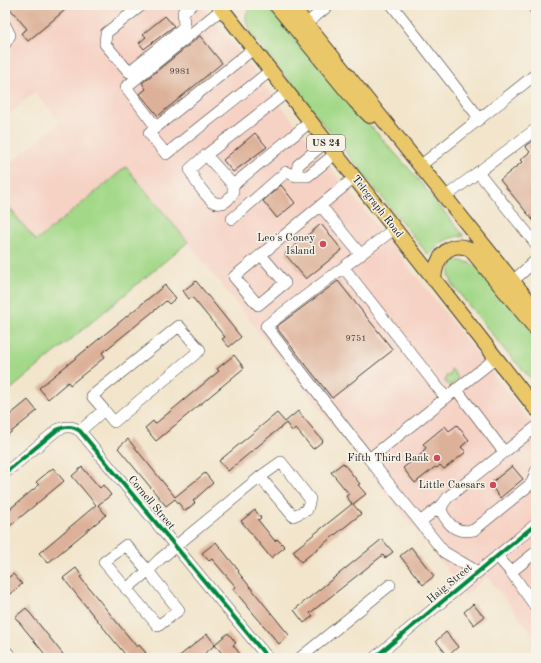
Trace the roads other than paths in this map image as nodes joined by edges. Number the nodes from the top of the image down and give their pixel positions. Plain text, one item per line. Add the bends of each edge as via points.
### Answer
1 (142, 5) edge
2 (192, 5) edge
3 (276, 5) edge
4 (291, 5) edge
5 (329, 5) edge
6 (392, 5) edge
7 (532, 5) edge
8 (225, 6) edge
9 (536, 11) edge
10 (306, 24) junction
11 (5, 25) edge
12 (5, 44) edge
13 (253, 49) junction
14 (270, 71) junction
15 (536, 74) edge
16 (287, 92) junction
17 (480, 119) junction
18 (310, 122) junction
19 (156, 127) junction
20 (536, 129) edge
21 (391, 130) junction
22 (326, 142) junction
23 (335, 154) junction
24 (206, 155) junction
25 (420, 166) junction
26 (478, 172) junction
27 (296, 176) junction
28 (354, 178) junction
29 (233, 185) junction
30 (445, 197) junction
31 (321, 206) junction
32 (232, 219) dead end
33 (394, 229) junction
34 (536, 244) edge
35 (261, 255) junction
36 (361, 255) junction
37 (536, 260) edge
38 (344, 268) junction
39 (434, 280) junction
40 (512, 281) junction
41 (536, 310) edge
42 (536, 329) edge
43 (496, 358) junction
44 (519, 388) junction
45 (456, 389) junction
46 (536, 397) edge
47 (446, 398) junction
48 (536, 409) edge
49 (104, 410) junction
50 (536, 427) edge
51 (80, 431) junction
52 (504, 452) junction
53 (369, 459) junction
54 (536, 471) edge
55 (5, 473) edge
56 (260, 477) junction
57 (443, 504) junction
58 (420, 522) junction
59 (536, 524) edge
60 (176, 546) junction
61 (536, 552) edge
62 (498, 556) junction
63 (148, 571) junction
64 (478, 572) junction
65 (511, 572) junction
66 (390, 585) dead end
67 (126, 589) junction
68 (535, 606) edge
69 (5, 650) edge
70 (12, 658) edge
71 (268, 658) edge
72 (300, 658) edge
73 (374, 658) edge

1 - 2 street via 106,33 105,44 129,72 184,27 183,12
3 - 21 main road via 355,101
4 - 10 main road
5 - 10 street
6 - 17 street
7 - 9 street
8 - 13 main road, Telegraph Road / US 24 via 231,20
8 - 19 street via 126,87
10 - 21 main road
11 - 12 street via 10,35
13 - 14 main road, Telegraph Road / US 24
13 - 19 street
14 - 16 main road, Telegraph Road / US 24
14 - 19 street via 166,154 149,133
15 - 17 street
16 - 18 main road, Telegraph Road / US 24
16 - 24 street
17 - 25 street
18 - 22 main road, Telegraph Road / US 24
18 - 29 street
20 - 26 street
21 - 25 main road
22 - 23 main road, Telegraph Road / US 24
22 - 27 street via 298,165
23 - 27 street via 308,176
23 - 28 main road, Telegraph Road / US 24
24 - 29 street
24 - 29 street via 190,169 191,174 212,201 222,204 228,200 233,193
25 - 30 main road
26 - 30 street
26 - 34 street
27 - 32 street via 286,172
28 - 31 street
28 - 33 main road, Telegraph Road / US 24
30 - 40 main road
31 - 35 street
31 - 36 street
33 - 36 street
33 - 39 main road, Telegraph Road / US 24
35 - 35 street via 234,277 258,305 285,283
36 - 38 street
37 - 40 street
38 - 47 street
38 - 53 street via 266,326
39 - 42 main road via 436,265 444,253 457,247 470,249
39 - 43 main road, Telegraph Road / US 24
40 - 41 main road
43 - 44 main road, Telegraph Road / US 24
43 - 45 street
44 - 46 main road
44 - 48 main road, Telegraph Road / US 24
45 - 47 street
45 - 52 street
47 - 53 street
49 - 49 street via 114,422 200,350 179,326 92,396
49 - 51 street
50 - 52 street
51 - 55 street via 71,426 57,430
51 - 60 street, Cornell Street
52 - 57 street via 448,497
53 - 58 street
54 - 57 street via 532,483 474,530 462,532 454,528 441,511
56 - 56 street via 280,462 310,499 307,510 293,516
56 - 60 street
57 - 58 street
58 - 64 street via 444,552
59 - 62 street, Haig Street
60 - 63 street
60 - 71 street, Cornell Street
61 - 65 street
62 - 64 street, Haig Street
62 - 65 street
63 - 67 street
63 - 67 street via 126,545 104,562
63 - 67 street via 179,610 158,626
64 - 73 street, Haig Street
65 - 68 street
66 - 72 street
69 - 70 street

